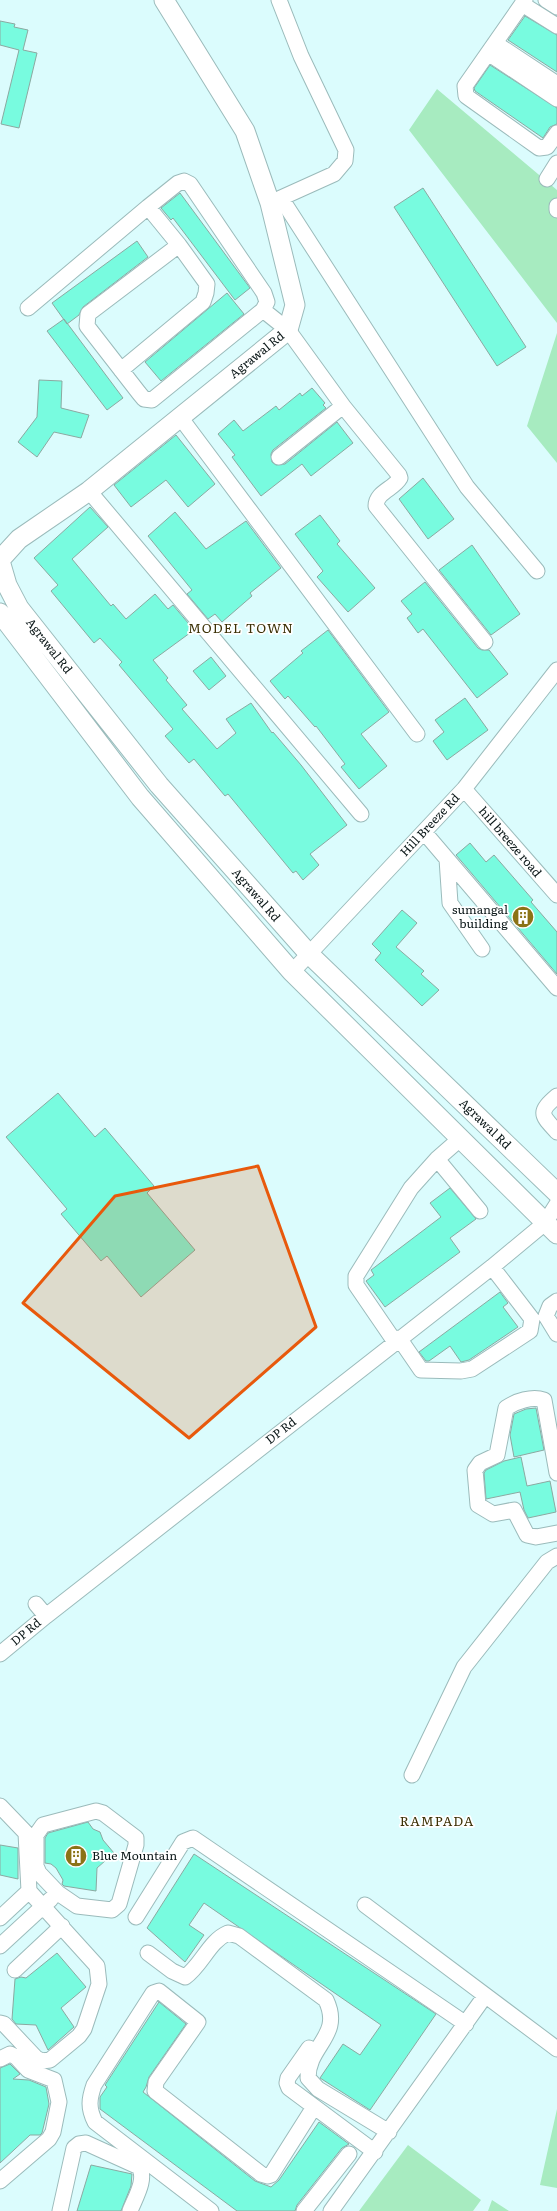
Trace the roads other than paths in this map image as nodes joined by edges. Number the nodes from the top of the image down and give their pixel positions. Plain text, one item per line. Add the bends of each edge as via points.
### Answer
1 (164, 0) edge
2 (279, 0) edge
3 (546, 0) edge
4 (524, 2) edge
5 (557, 7) edge
6 (557, 26) edge
7 (491, 48) junction
8 (557, 84) edge
9 (557, 99) edge
10 (557, 133) edge
11 (275, 200) junction
12 (557, 206) edge
13 (148, 207) junction
14 (557, 210) edge
15 (179, 245) junction
16 (28, 308) dead end
17 (263, 310) junction
18 (288, 330) junction
19 (121, 370) junction
20 (343, 406) junction
21 (180, 417) junction
22 (279, 457) dead end
23 (89, 491) junction
24 (0, 561) edge
25 (537, 571) dead end
26 (0, 614) edge
27 (485, 642) dead end
28 (557, 670) edge
29 (417, 734) dead end
30 (464, 789) junction
31 (361, 814) dead end
32 (424, 832) junction
33 (447, 859) junction
34 (557, 894) edge
35 (482, 949) dead end
36 (309, 954) junction
37 (292, 972) junction
38 (557, 988) edge
39 (557, 1096) edge
40 (557, 1132) edge
41 (461, 1138) junction
42 (437, 1159) junction
43 (557, 1193) edge
44 (557, 1204) edge
45 (480, 1211) dead end
46 (551, 1229) edge
47 (492, 1267) junction
48 (557, 1301) edge
49 (557, 1334) edge
50 (397, 1340) junction
51 (557, 1473) edge
52 (557, 1533) edge
53 (557, 1556) edge
54 (0, 1654) edge
55 (412, 1775) dead end
56 (0, 1806) edge
57 (29, 1891) junction
58 (58, 1893) junction
59 (365, 1905) dead end
60 (44, 1906) junction
61 (136, 1917) dead end
62 (0, 1918) edge
63 (62, 1926) junction
64 (0, 1946) edge
65 (148, 1953) dead end
66 (15, 1970) dead end
67 (485, 1996) junction
68 (0, 2023) edge
69 (466, 2024) junction
70 (317, 2036) dead end
71 (557, 2049) edge
72 (0, 2059) edge
73 (314, 2107) junction
74 (389, 2132) junction
75 (375, 2152) junction
76 (349, 2154) dead end
77 (0, 2181) edge
78 (195, 2199) junction
79 (60, 2211) edge
80 (130, 2211) edge
81 (211, 2211) edge
82 (222, 2211) edge
83 (304, 2211) edge
84 (331, 2211) edge

1 - 11 street, Agrawal Rd via 245,131
2 - 11 street via 301,56 346,150 345,161 334,174
3 - 5 street
4 - 6 street
4 - 7 street
7 - 8 street
7 - 9 street
7 - 10 street via 465,86 466,96 539,148 547,147
11 - 18 street, Agrawal Rd via 295,305
11 - 25 street via 467,487
12 - 14 street
13 - 15 street
13 - 16 street
13 - 17 street via 178,183 184,181 190,184 264,293 267,302
15 - 19 street via 207,284 203,302
15 - 19 street via 88,314 87,326
17 - 18 street
17 - 19 street via 152,400 144,399
18 - 20 street
18 - 21 street, Agrawal Rd
20 - 22 street
20 - 27 street via 400,478 398,483 379,497 376,506
21 - 23 street, Agrawal Rd
21 - 29 street
23 - 24 street, Agrawal Rd via 18,539
23 - 31 street
24 - 36 street, Agrawal Rd via 6,585 19,608 159,785
26 - 37 street, Agrawal Rd via 140,797
28 - 30 street, Hill Breeze Rd
30 - 32 street, Hill Breeze Rd
30 - 34 street, hill breeze road
32 - 33 street
32 - 36 street, Hill Breeze Rd
33 - 35 street via 450,903
33 - 38 street
36 - 37 street, Hill Breeze Rd
36 - 43 street, Agrawal Rd
37 - 41 street, Agrawal Rd
39 - 40 street via 543,1112 544,1117
41 - 42 street
41 - 46 street, Agrawal Rd
42 - 45 street
42 - 50 street via 411,1188 356,1276 356,1285
44 - 46 street, DP Rd
46 - 47 street, DP Rd
47 - 50 street, DP Rd
47 - 50 street via 532,1319 530,1331 483,1364 461,1371 421,1370
48 - 49 street via 550,1306 546,1316
50 - 54 street, DP Rd via 41,1610
51 - 52 street via 544,1400 538,1398 514,1402 506,1408 497,1455 480,1462 475,1470 478,1505 493,1514 514,1510 527,1535 536,1537
53 - 55 street via 547,1562 464,1667
56 - 57 street via 26,1833
57 - 60 street
57 - 62 street
58 - 58 street via 39,1873 36,1866 36,1835 43,1825 96,1811 103,1813 136,1838 116,1908 112,1910 83,1907
58 - 60 street
59 - 67 street
60 - 63 street
60 - 64 street
61 - 69 street via 183,1842 194,1838
63 - 66 street
63 - 68 street via 96,1966 99,1984 84,2029 50,2060 42,2061
65 - 74 street via 172,1971 185,1977 193,1971 220,1936 228,1933 239,1936 326,2000 331,2010 332,2023 308,2067 308,2078 318,2089
67 - 69 street
67 - 71 street
69 - 74 street
70 - 73 street via 287,2083 289,2088
72 - 77 street via 10,2054 28,2070 54,2080 59,2102 53,2132 49,2139
73 - 75 street
73 - 78 street via 271,2175 261,2174 155,2091 156,2082 198,2022 156,1991 94,2085 89,2110 95,2122
74 - 75 street
75 - 84 street
76 - 83 street
78 - 81 street
78 - 82 street via 209,2201
79 - 80 street via 74,2148 86,2143 139,2167 142,2178

